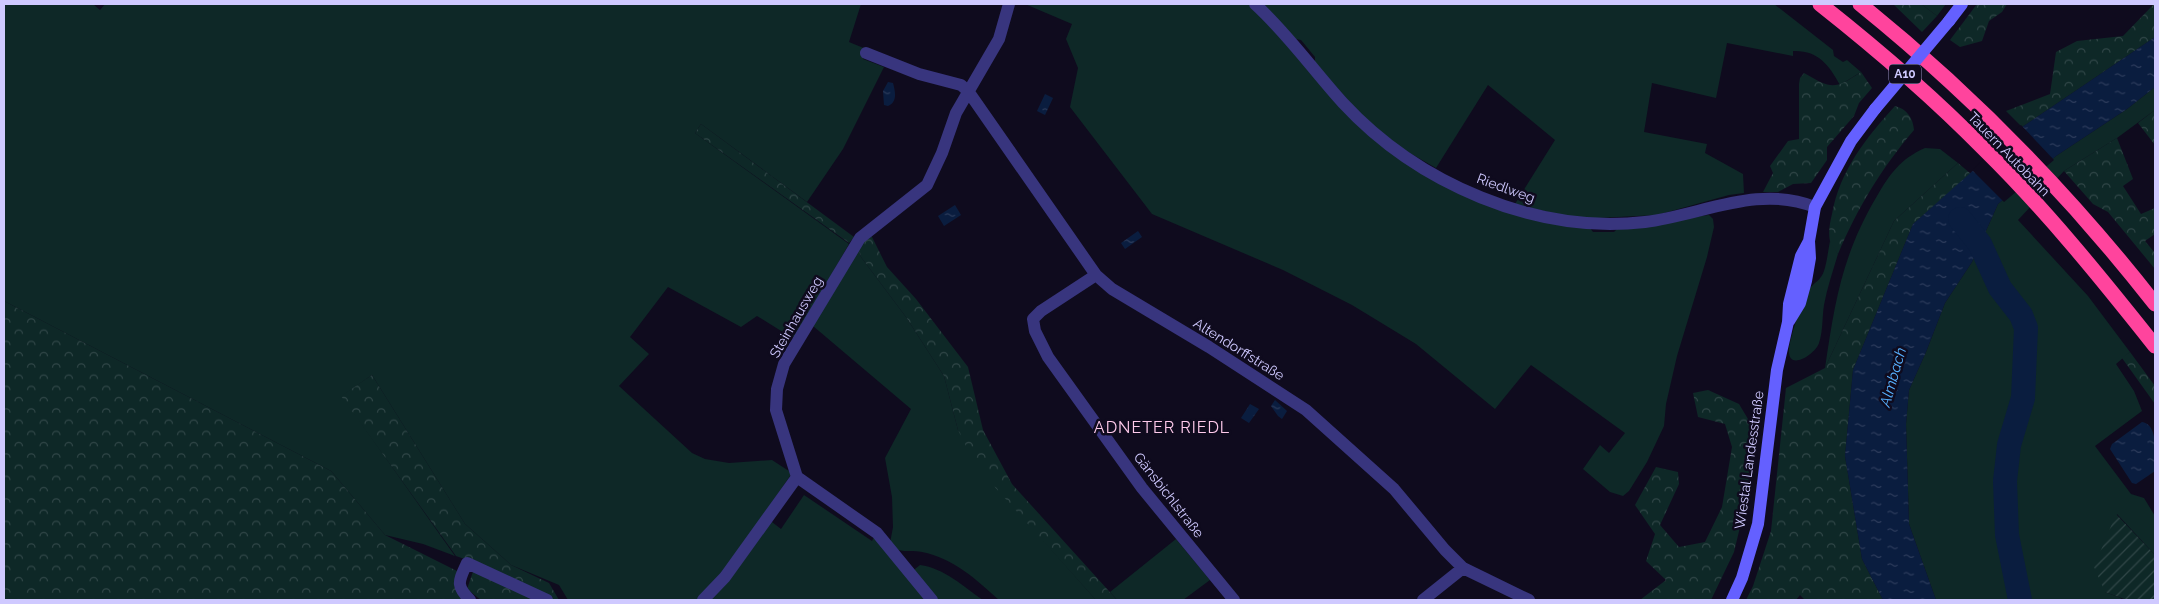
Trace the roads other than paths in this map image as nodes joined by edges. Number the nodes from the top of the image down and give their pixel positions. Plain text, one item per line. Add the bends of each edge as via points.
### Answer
1 (1009, 4) edge
2 (1255, 4) edge
3 (1820, 4) edge
4 (1860, 4) edge
5 (1962, 4) edge
6 (866, 53) dead end
7 (968, 91) junction
8 (1815, 207) junction
9 (1096, 275) junction
10 (2155, 304) edge
11 (2155, 346) edge
12 (797, 476) junction
13 (1463, 568) junction
14 (470, 600) edge
15 (548, 600) edge
16 (704, 600) edge
17 (932, 600) edge
18 (1234, 600) edge
19 (1423, 600) edge
20 (1529, 600) edge
21 (1732, 600) edge

1 - 7 street, Steinhausweg via 999,39
2 - 8 street, Riedlweg via 1287,35 1343,103 1379,136 1402,154 1450,182 1516,210 1569,222 1613,224 1647,222 1744,200 1790,199
3 - 11 highway, Tauern Autobahn / A10 via 1890,61 1985,150 2048,217
4 - 10 highway, Tauern Autobahn / A10 via 1910,45 2003,132 2067,200
5 - 8 main road, Wiestal Landesstraße, bridge via 1851,141
6 - 7 street via 919,74 961,85
7 - 9 street, Altendorffstraße
7 - 12 street, Steinhausweg via 927,185 860,238 784,364 777,389 776,410
8 - 21 main road, Wiestal Landesstraße via 1808,241 1810,258 1806,281 1800,302 1788,322 1777,370 1758,524
9 - 13 street, Altendorffstraße via 1112,289 1218,352 1306,410 1394,489
9 - 18 street, Gänsbichlstraße via 1041,311 1033,319 1036,331 1048,357 1142,488
12 - 16 street via 725,577
12 - 17 street via 877,534
13 - 19 street
13 - 20 street, Altendorffstraße
14 - 15 street via 461,591 459,581 467,563

